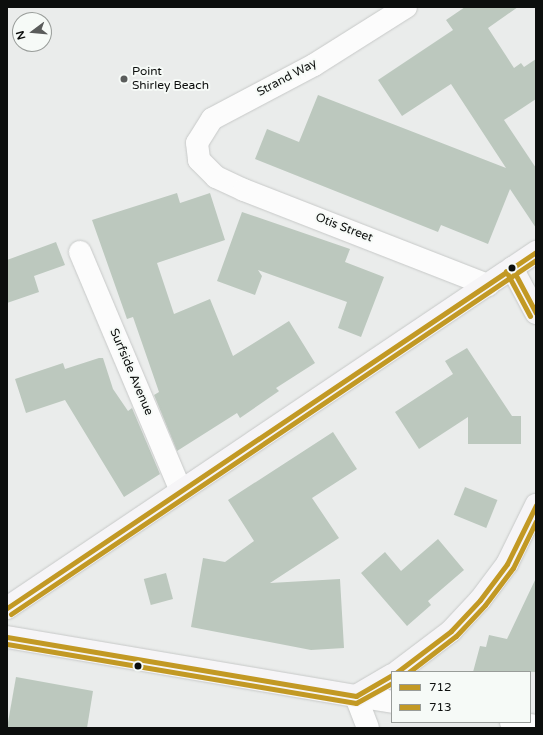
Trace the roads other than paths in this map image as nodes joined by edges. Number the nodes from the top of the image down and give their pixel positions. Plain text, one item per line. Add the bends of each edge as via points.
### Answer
1 (406, 7) edge
2 (203, 166) joint
3 (80, 252) dead end
4 (536, 252) edge
5 (512, 268) junction
6 (488, 285) junction
7 (535, 306) edge
8 (181, 491) junction
9 (536, 505) edge
10 (7, 608) edge
11 (7, 637) edge
12 (398, 671) edge
13 (391, 676) edge
14 (356, 696) junction
15 (391, 702) edge
16 (517, 723) edge
17 (536, 726) edge
18 (368, 728) edge

1 - 2 street, Strand Way via 314,65 212,119 197,144
2 - 6 street, Otis Street via 244,190
3 - 8 street, Surfside Avenue
4 - 5 main road
5 - 6 main road
5 - 7 main road
6 - 8 main road
8 - 10 main road
9 - 12 main road via 518,545 490,589 451,631
11 - 14 main road
13 - 14 main road
14 - 15 street
14 - 18 street
16 - 17 street

